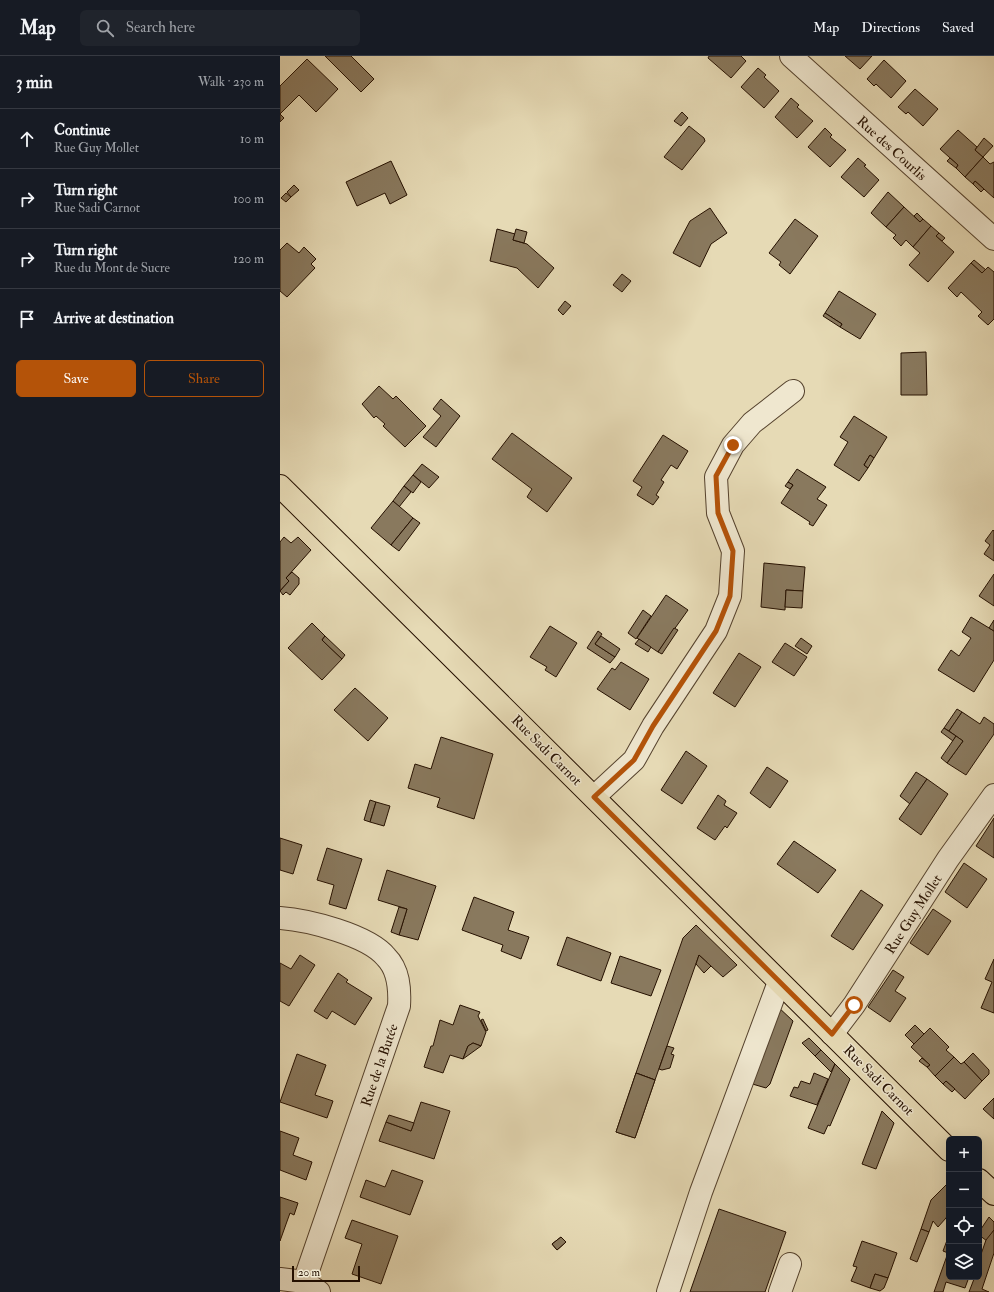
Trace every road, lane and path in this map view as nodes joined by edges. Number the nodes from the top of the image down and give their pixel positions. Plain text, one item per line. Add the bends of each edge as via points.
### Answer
1 (791, 56) edge
2 (990, 227) edge
3 (793, 391) dead end
4 (280, 486) edge
5 (994, 795) edge
6 (594, 797) junction
7 (280, 918) edge
8 (779, 982) junction
9 (832, 1034) junction
10 (946, 1147) edge
11 (982, 1183) edge
12 (994, 1194) edge
13 (790, 1264) dead end
14 (280, 1279) edge
15 (312, 1287) edge
16 (668, 1292) edge
17 (780, 1292) edge

1 - 2 street, Rue des Courlis
3 - 6 street via 752,423 733,445 716,476 718,513 733,551 730,596 716,631 653,726 634,760
4 - 6 main road, Rue Sadi Carnot
5 - 9 street, Rue Guy Mollet via 948,859 854,1005
6 - 8 main road, Rue Sadi Carnot
7 - 15 street, Rue de la Butée via 336,930 374,946 387,957 400,987 399,1006
8 - 9 main road, Rue Sadi Carnot
8 - 16 street via 704,1185
9 - 10 main road, Rue Sadi Carnot
11 - 12 main road
13 - 17 street
14 - 15 street

